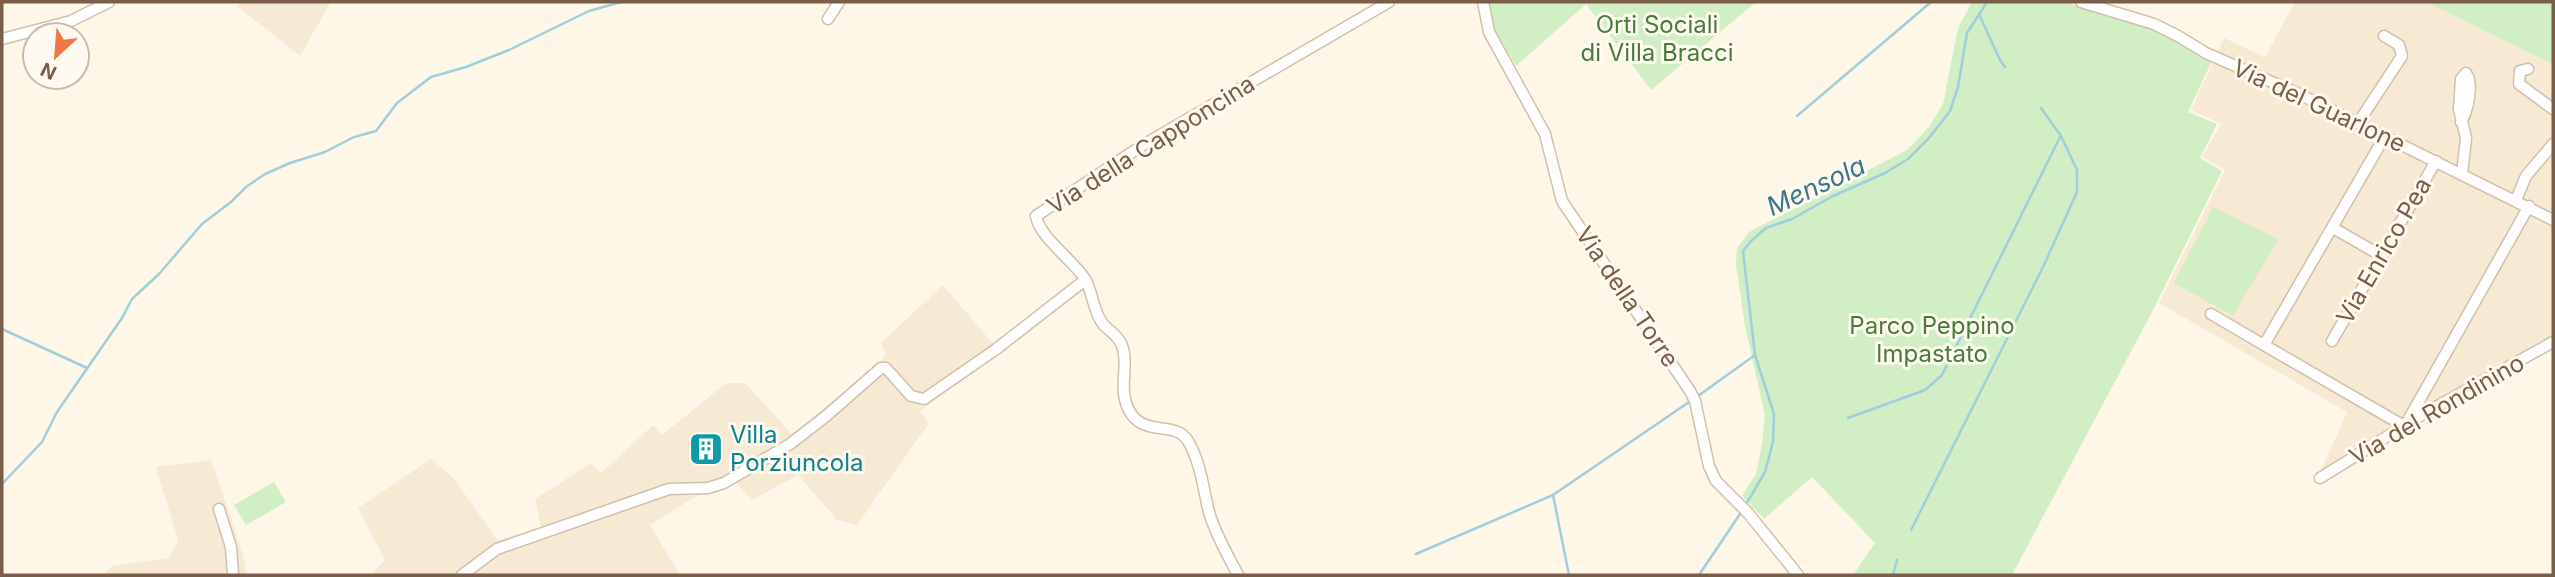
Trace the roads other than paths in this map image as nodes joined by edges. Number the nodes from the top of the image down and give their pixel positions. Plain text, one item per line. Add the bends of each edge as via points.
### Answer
1 (109, 2) edge
2 (839, 2) edge
3 (1389, 2) edge
4 (1483, 2) edge
5 (2081, 2) edge
6 (828, 19) dead end
7 (2384, 36) dead end
8 (2, 39) edge
9 (2528, 69) dead end
10 (2553, 109) edge
11 (2461, 122) dead end
12 (2358, 123) junction
13 (2385, 136) junction
14 (2553, 144) edge
15 (2436, 161) junction
16 (2462, 174) junction
17 (2516, 200) junction
18 (2529, 206) junction
19 (2553, 219) edge
20 (2333, 228) junction
21 (2382, 256) junction
22 (1085, 280) junction
23 (2211, 314) dead end
24 (2332, 341) dead end
25 (2553, 342) edge
26 (2264, 345) junction
27 (2404, 426) junction
28 (2320, 478) dead end
29 (219, 509) dead end
30 (233, 575) edge
31 (462, 575) edge
32 (1238, 575) edge
33 (1798, 575) edge

1 - 8 street via 71,21
2 - 6 street
3 - 22 street, Via della Capponcina via 1143,145 1036,216
4 - 33 street, Via della Torre via 1489,32 1545,134 1562,201 1695,401 1712,473
5 - 12 street, Via del Guarlone via 2154,24
7 - 12 street via 2399,45 2402,56
9 - 10 street via 2520,71 2519,84
11 - 16 street via 2466,138
12 - 13 street, Via del Guarlone
13 - 15 street, Via del Guarlone
13 - 20 street
14 - 17 street via 2526,176
15 - 16 street, Via del Guarlone
15 - 21 street, Via Enrico Pea
16 - 17 street, Via del Guarlone
17 - 18 street, Via del Guarlone
18 - 19 street, Via del Guarlone
18 - 27 street
20 - 21 street
20 - 26 street
21 - 24 street, Via Enrico Pea
22 - 31 street via 925,399 911,396 881,368 790,443 724,483 708,488 669,488 497,549
22 - 32 street via 1102,324 1122,345 1122,383 1130,412 1146,427 1178,431 1187,439 1205,482 1209,512
23 - 26 street
25 - 27 street, Via del Rondinino
26 - 27 street
27 - 28 street, Via del Rondinino
29 - 30 street via 231,547

